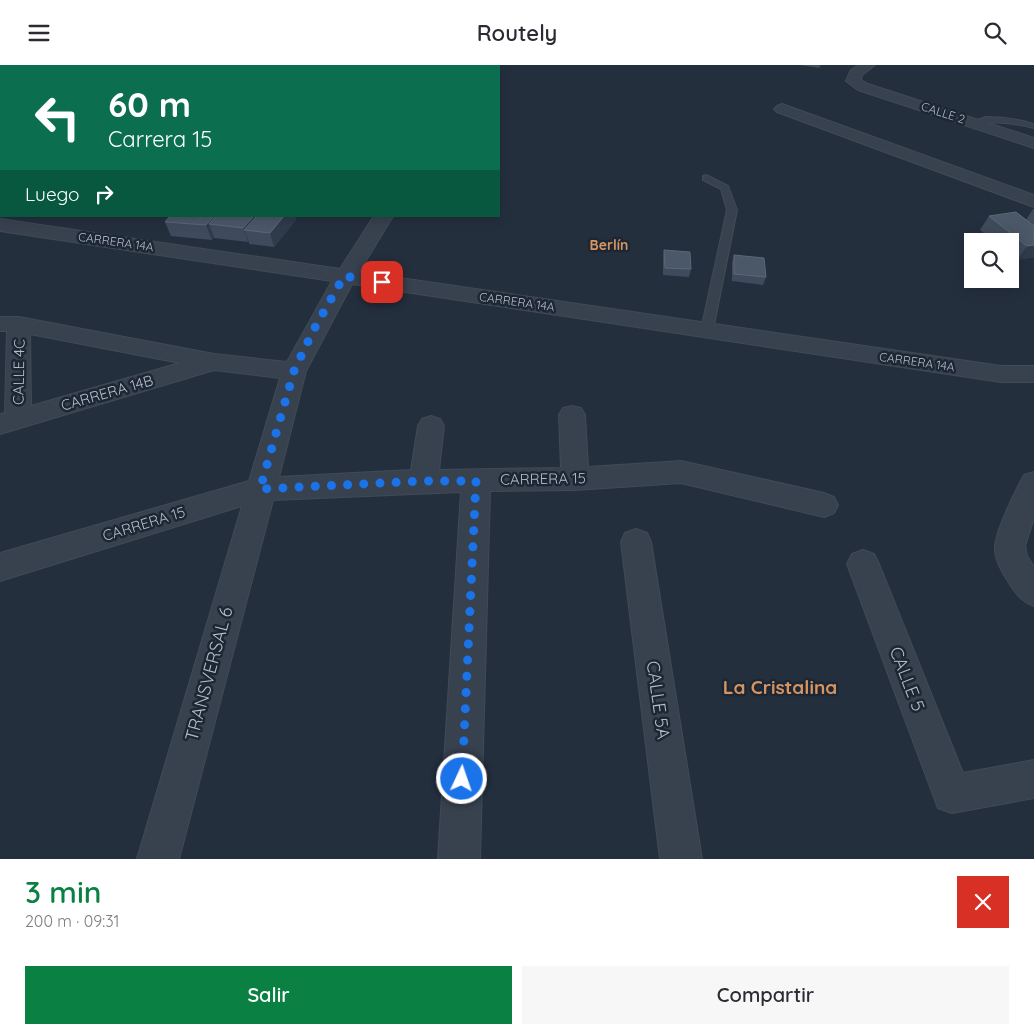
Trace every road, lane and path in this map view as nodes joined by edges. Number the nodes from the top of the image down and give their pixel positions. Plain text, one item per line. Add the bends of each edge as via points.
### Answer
1 (868, 65) edge
2 (782, 109) dead end
3 (955, 117) junction
4 (972, 123) junction
5 (1034, 126) edge
6 (939, 128) dead end
7 (1034, 143) edge
8 (706, 178) dead end
9 (1034, 201) edge
10 (383, 217) edge
11 (0, 225) edge
12 (167, 228) edge
13 (146, 246) junction
14 (344, 276) junction
15 (10, 324) edge
16 (707, 330) junction
17 (214, 362) junction
18 (294, 371) junction
19 (1034, 374) edge
20 (572, 415) dead end
21 (9, 422) edge
22 (431, 426) dead end
23 (575, 479) junction
24 (423, 481) junction
25 (476, 481) junction
26 (1034, 483) edge
27 (260, 489) junction
28 (824, 505) dead end
29 (636, 542) dead end
30 (863, 564) dead end
31 (0, 567) edge
32 (1034, 592) edge
33 (1034, 779) edge
34 (158, 859) edge
35 (459, 859) edge
36 (680, 859) edge

1 - 3 street, CALLE 2 via 856,73 853,81
2 - 9 street
3 - 4 street, CALLE 2
3 - 6 street
4 - 5 lane via 978,120 1020,121
4 - 7 street, CALLE 2
8 - 16 lane via 725,187 732,210
10 - 14 street, TRANSVERSAL 6
11 - 13 street, CARRERA 14A
12 - 13 street
13 - 14 street, CARRERA 14A
14 - 16 street, CARRERA 14A
14 - 18 street, TRANSVERSAL 6
15 - 17 street
15 - 21 street, CALLE 4C
16 - 19 street, CARRERA 14A via 1001,374
17 - 18 street
17 - 21 street, CARRERA 14B
18 - 27 street, TRANSVERSAL 6
20 - 23 street
22 - 24 street
23 - 25 street, CARRERA 15
23 - 28 street, CARRERA 15 via 681,472
24 - 25 street, CARRERA 15
24 - 27 street, CARRERA 15
25 - 35 street
26 - 32 street via 1009,550 1017,570
27 - 31 street, CARRERA 15
27 - 34 street, TRANSVERSAL 6
29 - 36 street, CALLE 5A
30 - 33 street, CALLE 5 via 952,794

